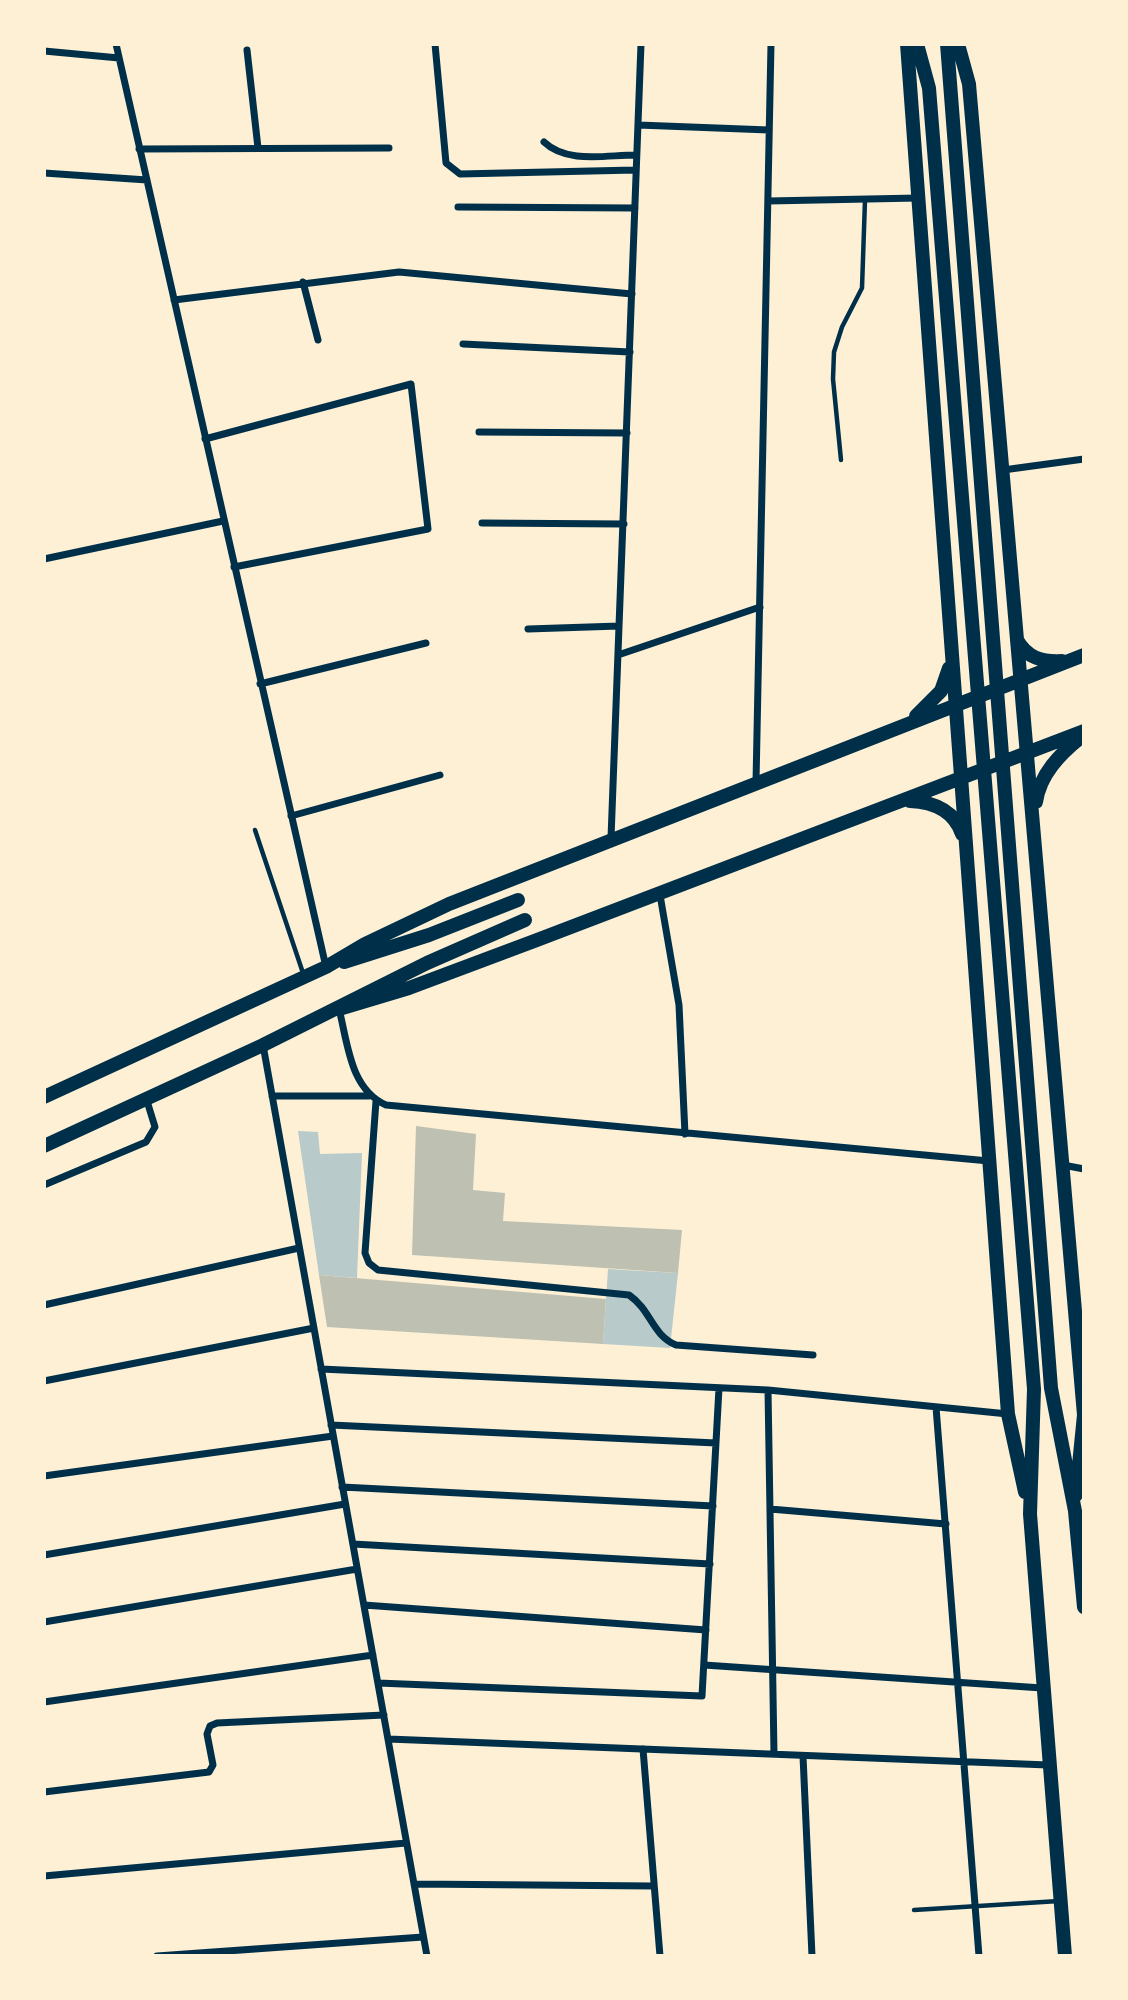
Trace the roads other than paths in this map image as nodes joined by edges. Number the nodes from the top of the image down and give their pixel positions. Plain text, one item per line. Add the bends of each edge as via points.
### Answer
1 (116, 44) edge
2 (435, 44) edge
3 (641, 44) edge
4 (771, 44) edge
5 (907, 44) edge
6 (917, 44) edge
7 (947, 44) edge
8 (958, 44) edge
9 (247, 50) dead end
10 (44, 51) edge
11 (119, 58) junction
12 (638, 125) junction
13 (769, 130) junction
14 (544, 142) dead end
15 (258, 148) junction
16 (389, 148) dead end
17 (139, 149) junction
18 (635, 155) junction
19 (635, 170) junction
20 (44, 173) edge
21 (146, 180) junction
22 (918, 198) junction
23 (865, 199) junction
24 (768, 201) junction
25 (458, 207) dead end
26 (635, 208) junction
27 (303, 282) junction
28 (632, 294) junction
29 (174, 300) junction
30 (318, 340) dead end
31 (463, 344) dead end
32 (630, 352) junction
33 (479, 432) dead end
34 (627, 433) junction
35 (205, 439) junction
36 (1084, 459) edge
37 (841, 460) dead end
38 (1003, 470) junction
39 (223, 521) junction
40 (482, 523) dead end
41 (624, 524) junction
42 (44, 559) edge
43 (233, 567) junction
44 (760, 607) junction
45 (620, 626) junction
46 (528, 629) dead end
47 (1017, 639) junction
48 (426, 643) dead end
49 (951, 653) junction
50 (618, 655) junction
51 (1084, 655) edge
52 (1070, 660) junction
53 (1021, 679) junction
54 (260, 684) junction
55 (955, 705) junction
56 (902, 725) junction
57 (1084, 733) edge
58 (1027, 754) junction
59 (440, 775) dead end
60 (961, 779) junction
61 (756, 782) junction
62 (905, 801) junction
63 (291, 816) junction
64 (1033, 824) junction
65 (256, 830) dead end
66 (611, 838) junction
67 (966, 844) junction
68 (660, 895) junction
69 (518, 900) dead end
70 (526, 920) dead end
71 (326, 967) junction
72 (304, 976) junction
73 (339, 1009) junction
74 (263, 1045) junction
75 (272, 1096) junction
76 (44, 1097) edge
77 (373, 1098) junction
78 (147, 1101) junction
79 (685, 1134) junction
80 (44, 1146) edge
81 (989, 1161) junction
82 (1062, 1165) junction
83 (1084, 1169) edge
84 (44, 1185) edge
85 (299, 1248) junction
86 (44, 1305) edge
87 (1080, 1313) edge
88 (314, 1328) junction
89 (813, 1355) dead end
90 (321, 1369) junction
91 (44, 1381) edge
92 (719, 1388) junction
93 (768, 1390) junction
94 (936, 1407) junction
95 (1008, 1414) junction
96 (331, 1426) junction
97 (333, 1436) junction
98 (716, 1443) junction
99 (44, 1476) edge
100 (342, 1487) junction
101 (345, 1504) junction
102 (713, 1506) junction
103 (770, 1509) junction
104 (1075, 1511) junction
105 (1030, 1514) junction
106 (946, 1524) junction
107 (353, 1545) junction
108 (44, 1555) edge
109 (710, 1564) junction
110 (357, 1569) junction
111 (364, 1605) junction
112 (1084, 1607) edge
113 (44, 1622) edge
114 (706, 1630) junction
115 (373, 1655) junction
116 (704, 1665) junction
117 (773, 1670) junction
118 (960, 1682) junction
119 (378, 1683) junction
120 (1042, 1688) junction
121 (44, 1702) edge
122 (384, 1715) junction
123 (388, 1739) junction
124 (643, 1749) junction
125 (774, 1754) junction
126 (803, 1756) junction
127 (964, 1762) junction
128 (1048, 1765) junction
129 (44, 1792) edge
130 (406, 1843) junction
131 (44, 1876) edge
132 (414, 1884) junction
133 (654, 1886) junction
134 (1060, 1901) junction
135 (975, 1906) junction
136 (914, 1910) dead end
137 (423, 1937) junction
138 (157, 1956) edge
139 (427, 1956) edge
140 (660, 1956) edge
141 (812, 1956) edge
142 (979, 1956) edge
143 (1065, 1956) edge

1 - 11 street
2 - 19 street via 446,163 451,169 460,174
3 - 12 street
4 - 13 street
5 - 22 highway
6 - 105 highway via 929,88 1034,1389
7 - 104 highway via 1051,1388
8 - 38 highway via 969,84
9 - 15 street
10 - 11 street
11 - 17 street
12 - 13 street
12 - 18 street
13 - 24 street
14 - 18 street via 571,156
15 - 16 street
15 - 17 street
17 - 21 street
18 - 19 street
19 - 26 street
20 - 21 street
21 - 29 street
22 - 23 street
22 - 49 highway
23 - 24 street
23 - 37 lane via 862,288 834,352
24 - 44 street
25 - 26 street
26 - 28 street
27 - 28 street via 399,272
27 - 29 street
27 - 30 street
28 - 32 street
29 - 35 street
31 - 32 street
32 - 34 street
33 - 34 street
34 - 41 street
35 - 39 street
35 - 43 street via 411,384 428,529
36 - 38 street
38 - 47 highway
39 - 42 street
39 - 43 street
40 - 41 street
41 - 45 street
43 - 54 street
44 - 50 street
44 - 61 street
45 - 46 street
45 - 50 street
47 - 52 highway via 1035,659
47 - 53 highway
48 - 54 street
49 - 55 highway
49 - 56 highway via 941,691
50 - 66 street
51 - 52 highway
52 - 53 highway
53 - 55 highway
53 - 58 highway
54 - 63 street
55 - 56 highway
55 - 60 highway
56 - 61 highway
57 - 58 highway
57 - 64 highway via 1044,777
58 - 60 highway
58 - 64 highway
59 - 63 street
60 - 62 highway
60 - 67 highway
61 - 66 highway
62 - 67 highway via 925,802 945,811 959,826
62 - 68 highway
63 - 71 street
64 - 82 highway
65 - 72 lane
66 - 71 highway via 449,904
67 - 81 highway
68 - 73 highway via 409,988
68 - 79 street via 679,1005
69 - 71 highway via 429,935
70 - 73 highway via 415,968
71 - 72 highway
72 - 76 highway
73 - 74 highway
73 - 77 street via 356,1075
74 - 75 street
74 - 78 highway
75 - 77 street
75 - 85 street
77 - 79 street via 414,1110
77 - 89 street via 365,1253 378,1270 629,1295 643,1304 652,1324 676,1345
78 - 80 highway
78 - 84 street via 155,1127 146,1142
79 - 81 street
81 - 95 highway
82 - 83 street
82 - 87 highway
85 - 86 street
85 - 88 street
87 - 104 highway via 1084,1415
88 - 90 street
88 - 91 street
90 - 92 street
90 - 96 street
92 - 93 street
92 - 98 street
93 - 94 street
93 - 103 street
94 - 95 street
94 - 106 street
95 - 105 highway
96 - 97 street
96 - 98 street
97 - 99 street
97 - 100 street
98 - 102 street
100 - 101 street
100 - 102 street
101 - 107 street
101 - 108 street
102 - 109 street
103 - 106 street
103 - 117 street
104 - 112 highway
105 - 120 highway
106 - 118 street
107 - 109 street
107 - 110 street
109 - 114 street
110 - 111 street
110 - 113 street
111 - 114 street
111 - 115 street
114 - 116 street
115 - 119 street
115 - 121 street
116 - 117 street
116 - 119 street via 702,1696
117 - 118 street
117 - 125 street
118 - 120 street
118 - 127 street
119 - 122 street
120 - 128 highway
122 - 123 street
122 - 129 street via 217,1723 207,1734 213,1765 209,1772
123 - 124 street
123 - 130 street
124 - 125 street
124 - 133 street
125 - 126 street
126 - 127 street
126 - 141 street
127 - 128 street
127 - 135 street
128 - 134 highway
130 - 131 street
130 - 132 street
132 - 133 street
132 - 137 street
133 - 140 street
134 - 135 lane
134 - 143 highway
135 - 136 lane
135 - 142 street
137 - 138 street
137 - 139 street

